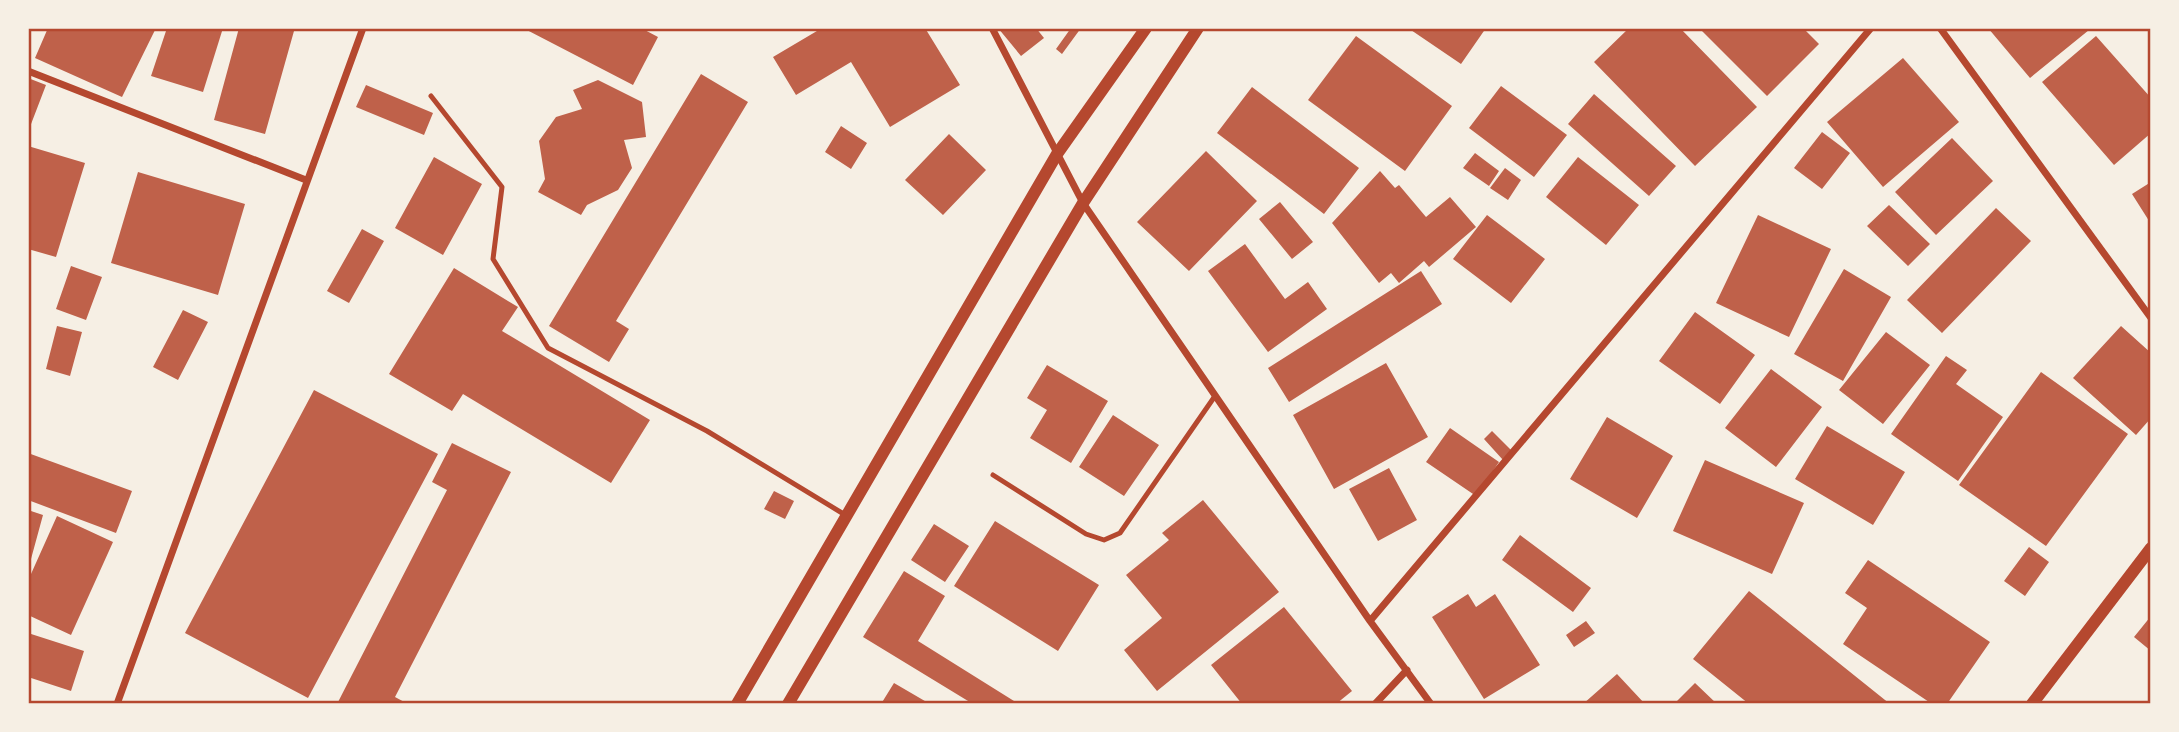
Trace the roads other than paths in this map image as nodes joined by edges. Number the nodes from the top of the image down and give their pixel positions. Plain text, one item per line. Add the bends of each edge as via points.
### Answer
1 (363, 28) edge
2 (992, 28) edge
3 (1146, 28) edge
4 (1198, 28) edge
5 (1871, 28) edge
6 (1940, 28) edge
7 (28, 71) edge
8 (431, 96) dead end
9 (1057, 154) junction
10 (306, 180) junction
11 (1083, 203) junction
12 (2151, 318) edge
13 (1215, 396) junction
14 (993, 475) dead end
15 (847, 516) junction
16 (2151, 548) edge
17 (1370, 621) junction
18 (1407, 670) junction
19 (117, 704) edge
20 (737, 704) edge
21 (788, 704) edge
22 (1375, 704) edge
23 (1431, 704) edge
24 (2032, 704) edge

1 - 10 street
2 - 9 street
3 - 9 street
4 - 11 street
5 - 17 street
6 - 12 street
7 - 10 street
8 - 15 lane via 502,187 493,259 548,348 706,431
9 - 11 street
9 - 15 street
10 - 19 street
11 - 13 street
11 - 21 street
13 - 14 lane via 1120,533 1104,540 1086,534
13 - 17 street
15 - 20 street
16 - 24 street
17 - 18 street
18 - 22 street
18 - 23 street

